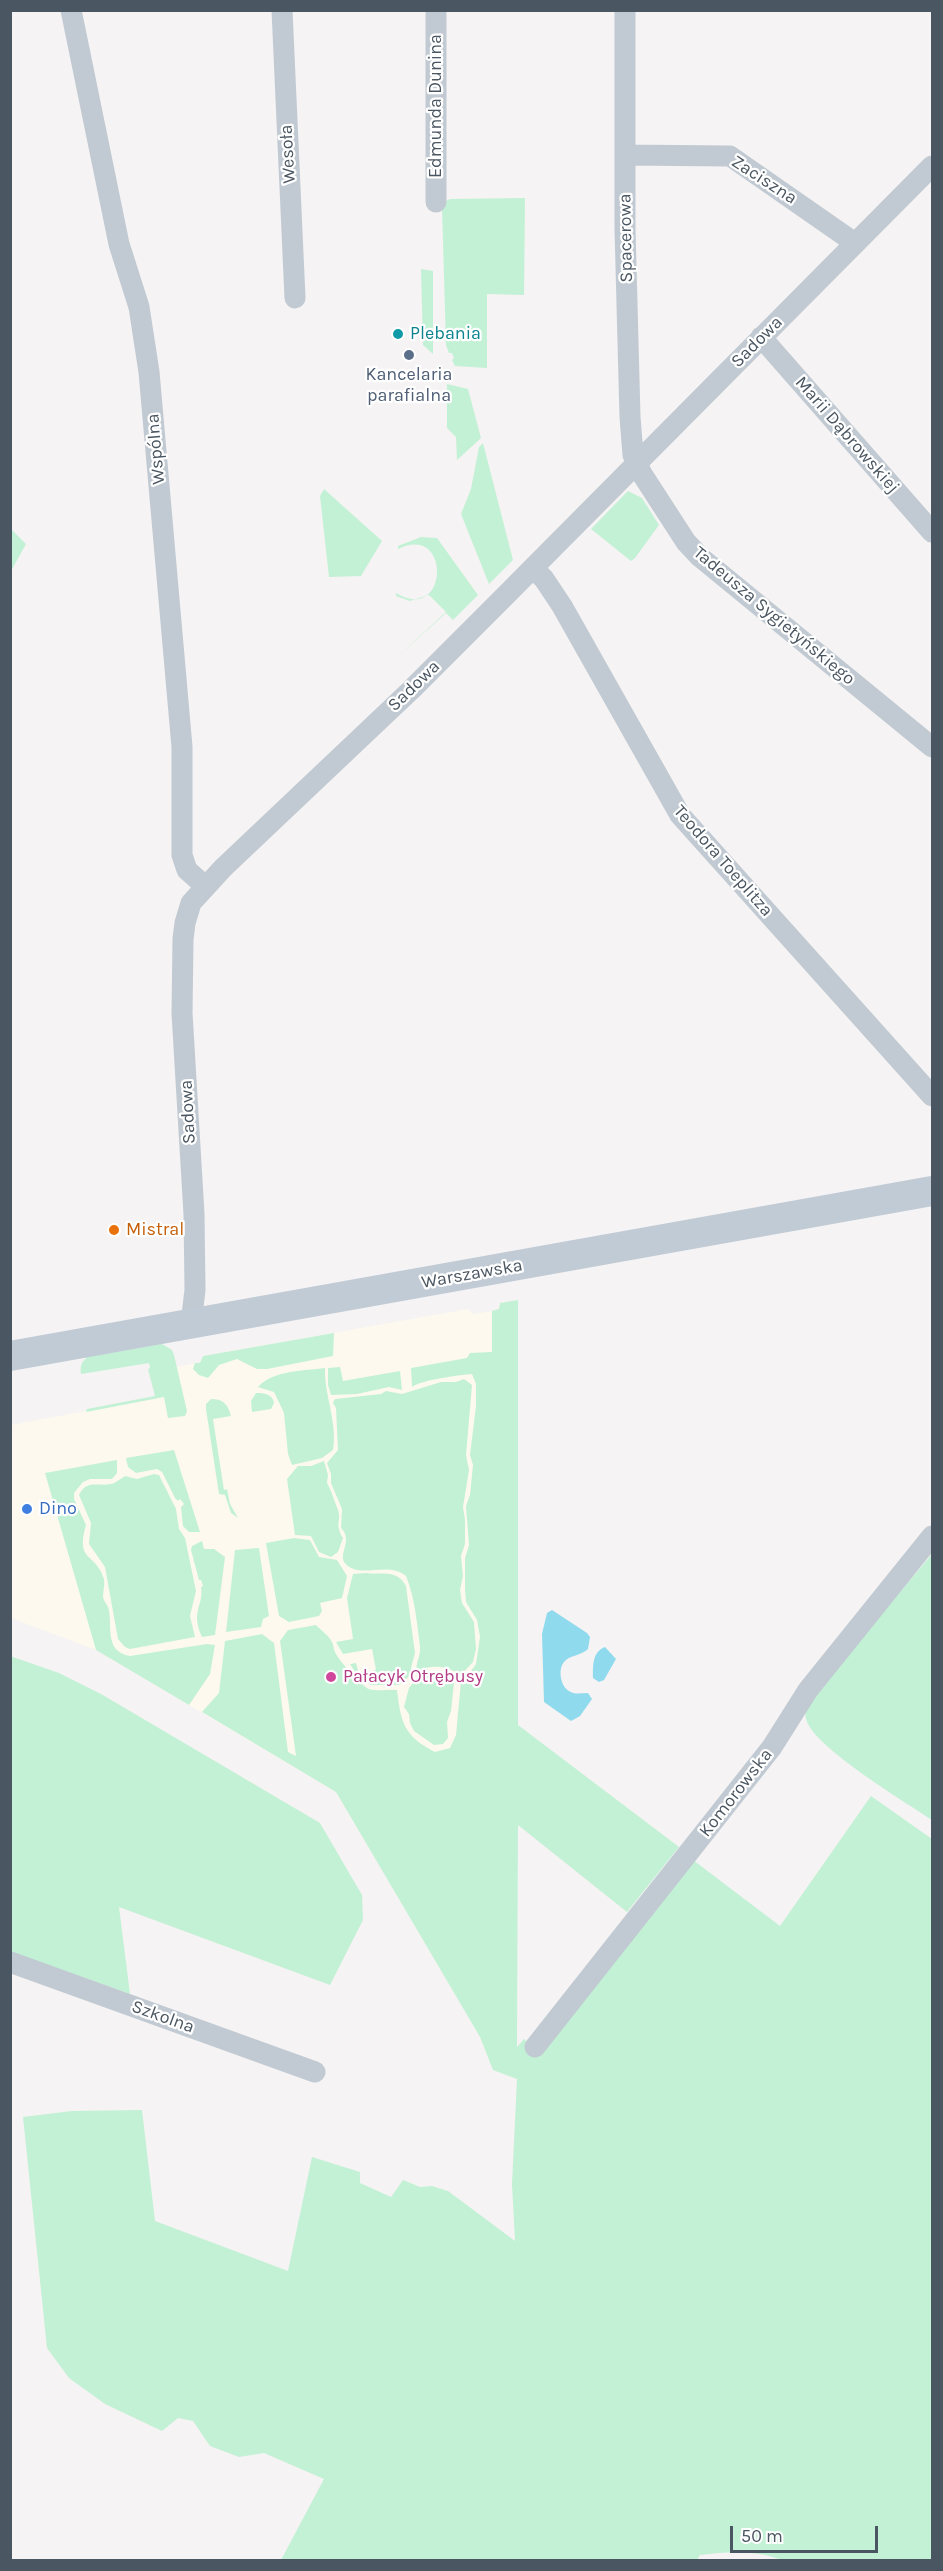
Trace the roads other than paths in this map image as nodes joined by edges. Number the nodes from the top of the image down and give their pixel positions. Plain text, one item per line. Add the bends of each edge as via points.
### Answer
1 (71, 10) edge
2 (282, 10) edge
3 (436, 10) edge
4 (625, 10) edge
5 (625, 155) junction
6 (933, 166) edge
7 (436, 202) dead end
8 (855, 243) junction
9 (295, 298) dead end
10 (761, 337) junction
11 (637, 465) junction
12 (933, 532) edge
13 (533, 568) junction
14 (933, 747) edge
15 (205, 886) junction
16 (933, 1096) edge
17 (933, 1191) edge
18 (191, 1324) junction
19 (10, 1356) edge
20 (933, 1536) edge
21 (10, 1962) edge
22 (535, 2047) dead end
23 (315, 2073) dead end

1 - 15 street, Wspólna via 119,244 139,308 149,372 182,747 182,855 187,870
2 - 9 street, Wesoła
3 - 7 street, Edmunda Dunina
4 - 5 street, Spacerowa
5 - 8 street, Zaciszna via 730,156
5 - 11 street, Spacerowa via 630,417
6 - 8 street, Sadowa
8 - 10 street, Sadowa
10 - 11 street, Sadowa
10 - 12 street, Marii Dąbrowskiej
11 - 13 street, Sadowa
11 - 14 street, Tadeusza Sygietyńskiego via 700,557
13 - 15 street, Sadowa
13 - 16 street, Teodora Toeplitza via 562,606 680,815
15 - 18 street, Sadowa via 191,903 183,939 182,1013 194,1214 195,1290
17 - 18 main road, Warszawska
18 - 19 main road, Warszawska
20 - 22 street, Komorowska via 808,1690 772,1747
21 - 23 street, Szkolna

